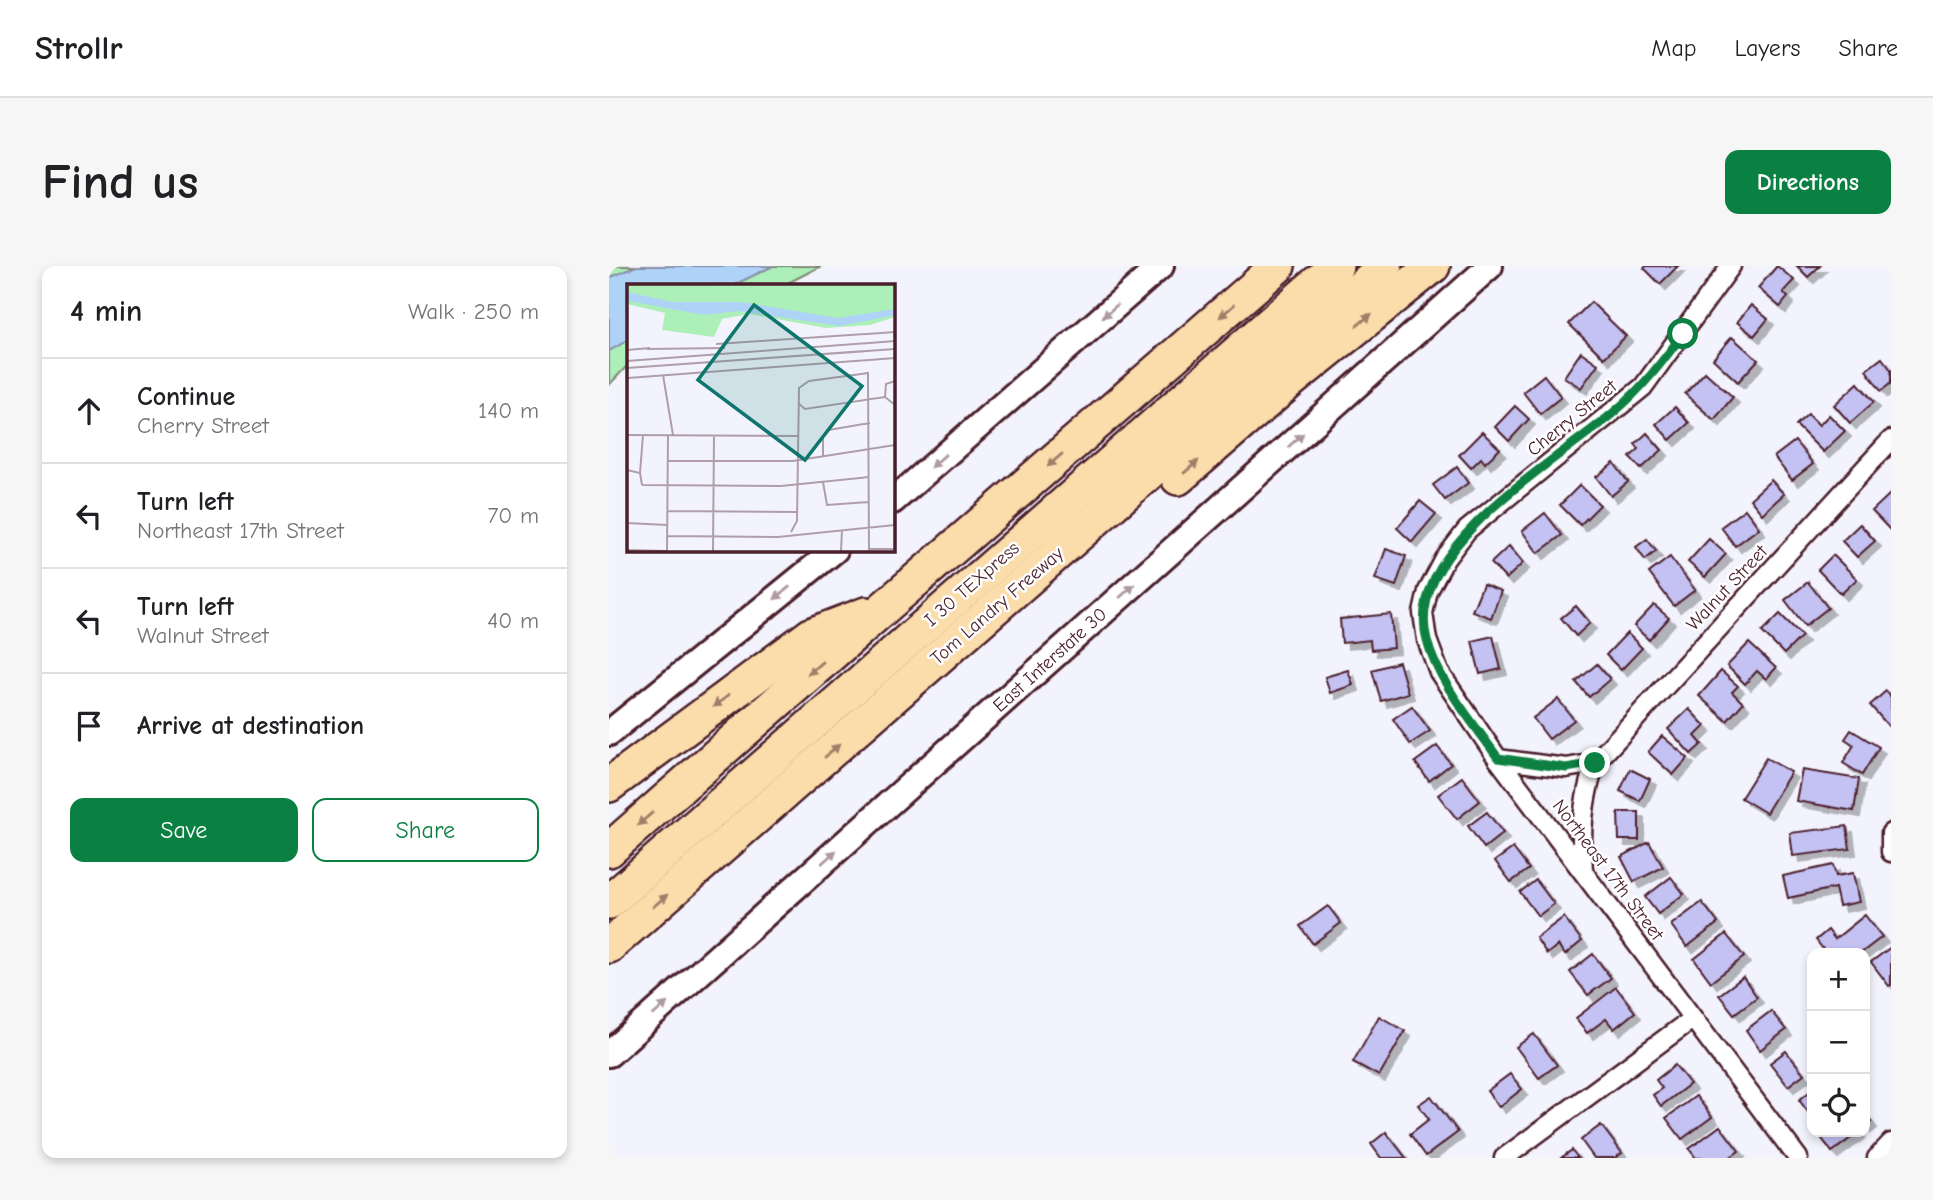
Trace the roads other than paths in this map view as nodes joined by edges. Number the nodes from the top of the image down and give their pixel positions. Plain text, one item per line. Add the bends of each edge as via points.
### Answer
1 (1161, 266) edge
2 (1278, 266) edge
3 (1336, 266) edge
4 (1385, 266) edge
5 (1433, 266) edge
6 (1490, 266) edge
7 (1731, 266) edge
8 (1891, 440) edge
9 (894, 500) edge
10 (1072, 542) junction
11 (834, 551) edge
12 (1428, 591) joint
13 (885, 607) junction
14 (609, 733) edge
15 (1498, 758) junction
16 (1595, 763) junction
17 (609, 785) edge
18 (1891, 833) edge
19 (609, 850) edge
20 (1891, 852) edge
21 (1583, 870) junction
22 (609, 902) edge
23 (609, 946) edge
24 (1692, 1019) junction
25 (609, 1054) edge
26 (1891, 1143) edge
27 (1504, 1158) edge
28 (1798, 1158) edge
29 (1877, 1158) edge

1 -> 9 main road
2 -> 13 highway
3 - 22 highway, I 30 TEXpress
4 - 10 highway, Tom Landry Freeway
10 -> 5 highway via 1151,502
25 -> 6 main road, East Interstate 30
7 - 12 street, Cherry Street via 1643,387 1467,530
8 - 16 street, Walnut Street
23 -> 10 highway, Tom Landry Freeway
11 -> 14 main road
12 - 15 street, Northeast 17th Street via 1423,613 1439,672
13 -> 17 highway via 811,635
13 -> 19 highway
15 - 16 street via 1566,768
15 - 21 street, Northeast 17th Street
16 - 21 street, Walnut Street via 1580,835
18 - 20 street
21 - 24 street, Northeast 17th Street
24 - 27 street
24 - 28 street, Northeast 17th Street
26 - 29 street

